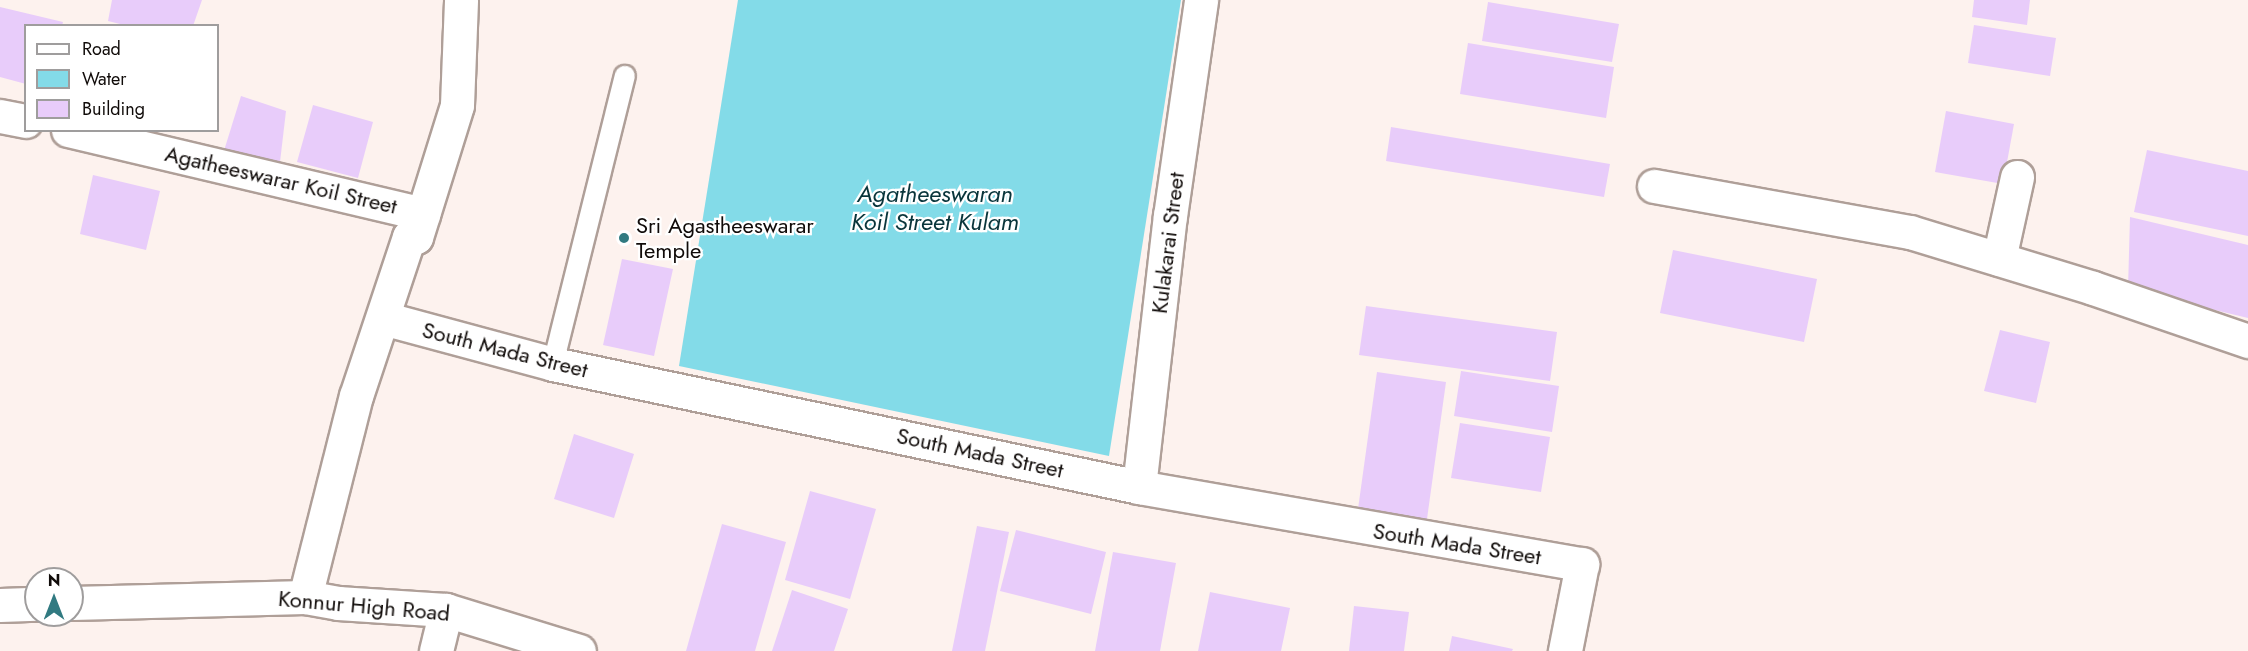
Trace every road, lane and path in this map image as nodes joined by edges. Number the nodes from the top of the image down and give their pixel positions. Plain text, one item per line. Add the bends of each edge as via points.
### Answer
1 (461, 0) edge
2 (1201, 0) edge
3 (625, 76) dead end
4 (0, 116) edge
5 (24, 121) edge
6 (77, 132) edge
7 (2017, 177) dead end
8 (1654, 186) dead end
9 (423, 214) junction
10 (1999, 259) junction
11 (383, 318) junction
12 (2248, 341) edge
13 (553, 364) junction
14 (1139, 487) junction
15 (305, 597) junction
16 (84, 603) edge
17 (24, 604) edge
18 (0, 605) edge
19 (446, 610) junction
20 (436, 651) edge
21 (579, 651) edge
22 (1565, 651) edge

1 - 9 street via 458,105
2 - 14 street, Kulakarai Street via 1170,216
3 - 13 lane
4 - 5 street
6 - 9 street, Agatheeswarar Koil Street
7 - 10 street
8 - 10 street via 1910,232
9 - 11 street via 416,237 409,237
10 - 12 street
11 - 13 street, South Mada Street
11 - 15 street via 356,396
13 - 14 street, South Mada Street
14 - 22 street, South Mada Street via 1582,564
15 - 16 street, Konnur High Road
15 - 19 street, Konnur High Road
17 - 18 street
19 - 20 street
19 - 21 street, Konnur High Road

